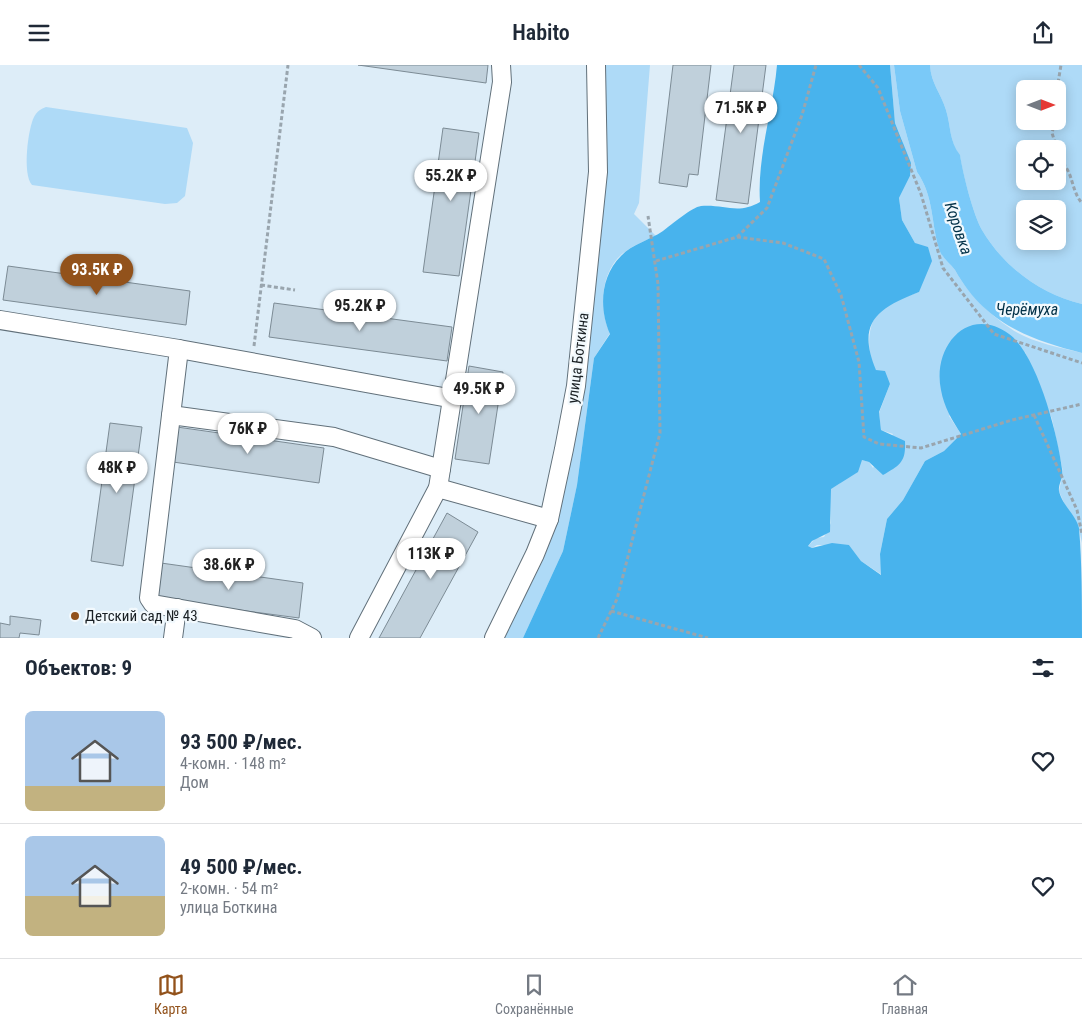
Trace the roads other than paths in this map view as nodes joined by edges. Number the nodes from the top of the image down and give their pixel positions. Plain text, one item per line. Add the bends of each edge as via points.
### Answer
1 (501, 65) edge
2 (596, 65) edge
3 (0, 320) edge
4 (179, 349) junction
5 (454, 399) junction
6 (171, 415) junction
7 (442, 469) junction
8 (438, 487) junction
9 (549, 519) junction
10 (177, 608) junction
11 (293, 633) edge
12 (173, 638) edge
13 (312, 638) edge
14 (359, 638) edge
15 (494, 638) edge

1 - 5 street via 502,82
2 - 9 street, улица Боткина via 598,172 591,249 576,386
3 - 4 street
4 - 5 street
4 - 6 street
5 - 7 street
6 - 7 street via 334,437
6 - 10 street via 149,598 152,604
7 - 8 street
8 - 9 street
8 - 14 street
9 - 15 street, улица Боткина
10 - 11 street
10 - 12 street
11 - 13 street

